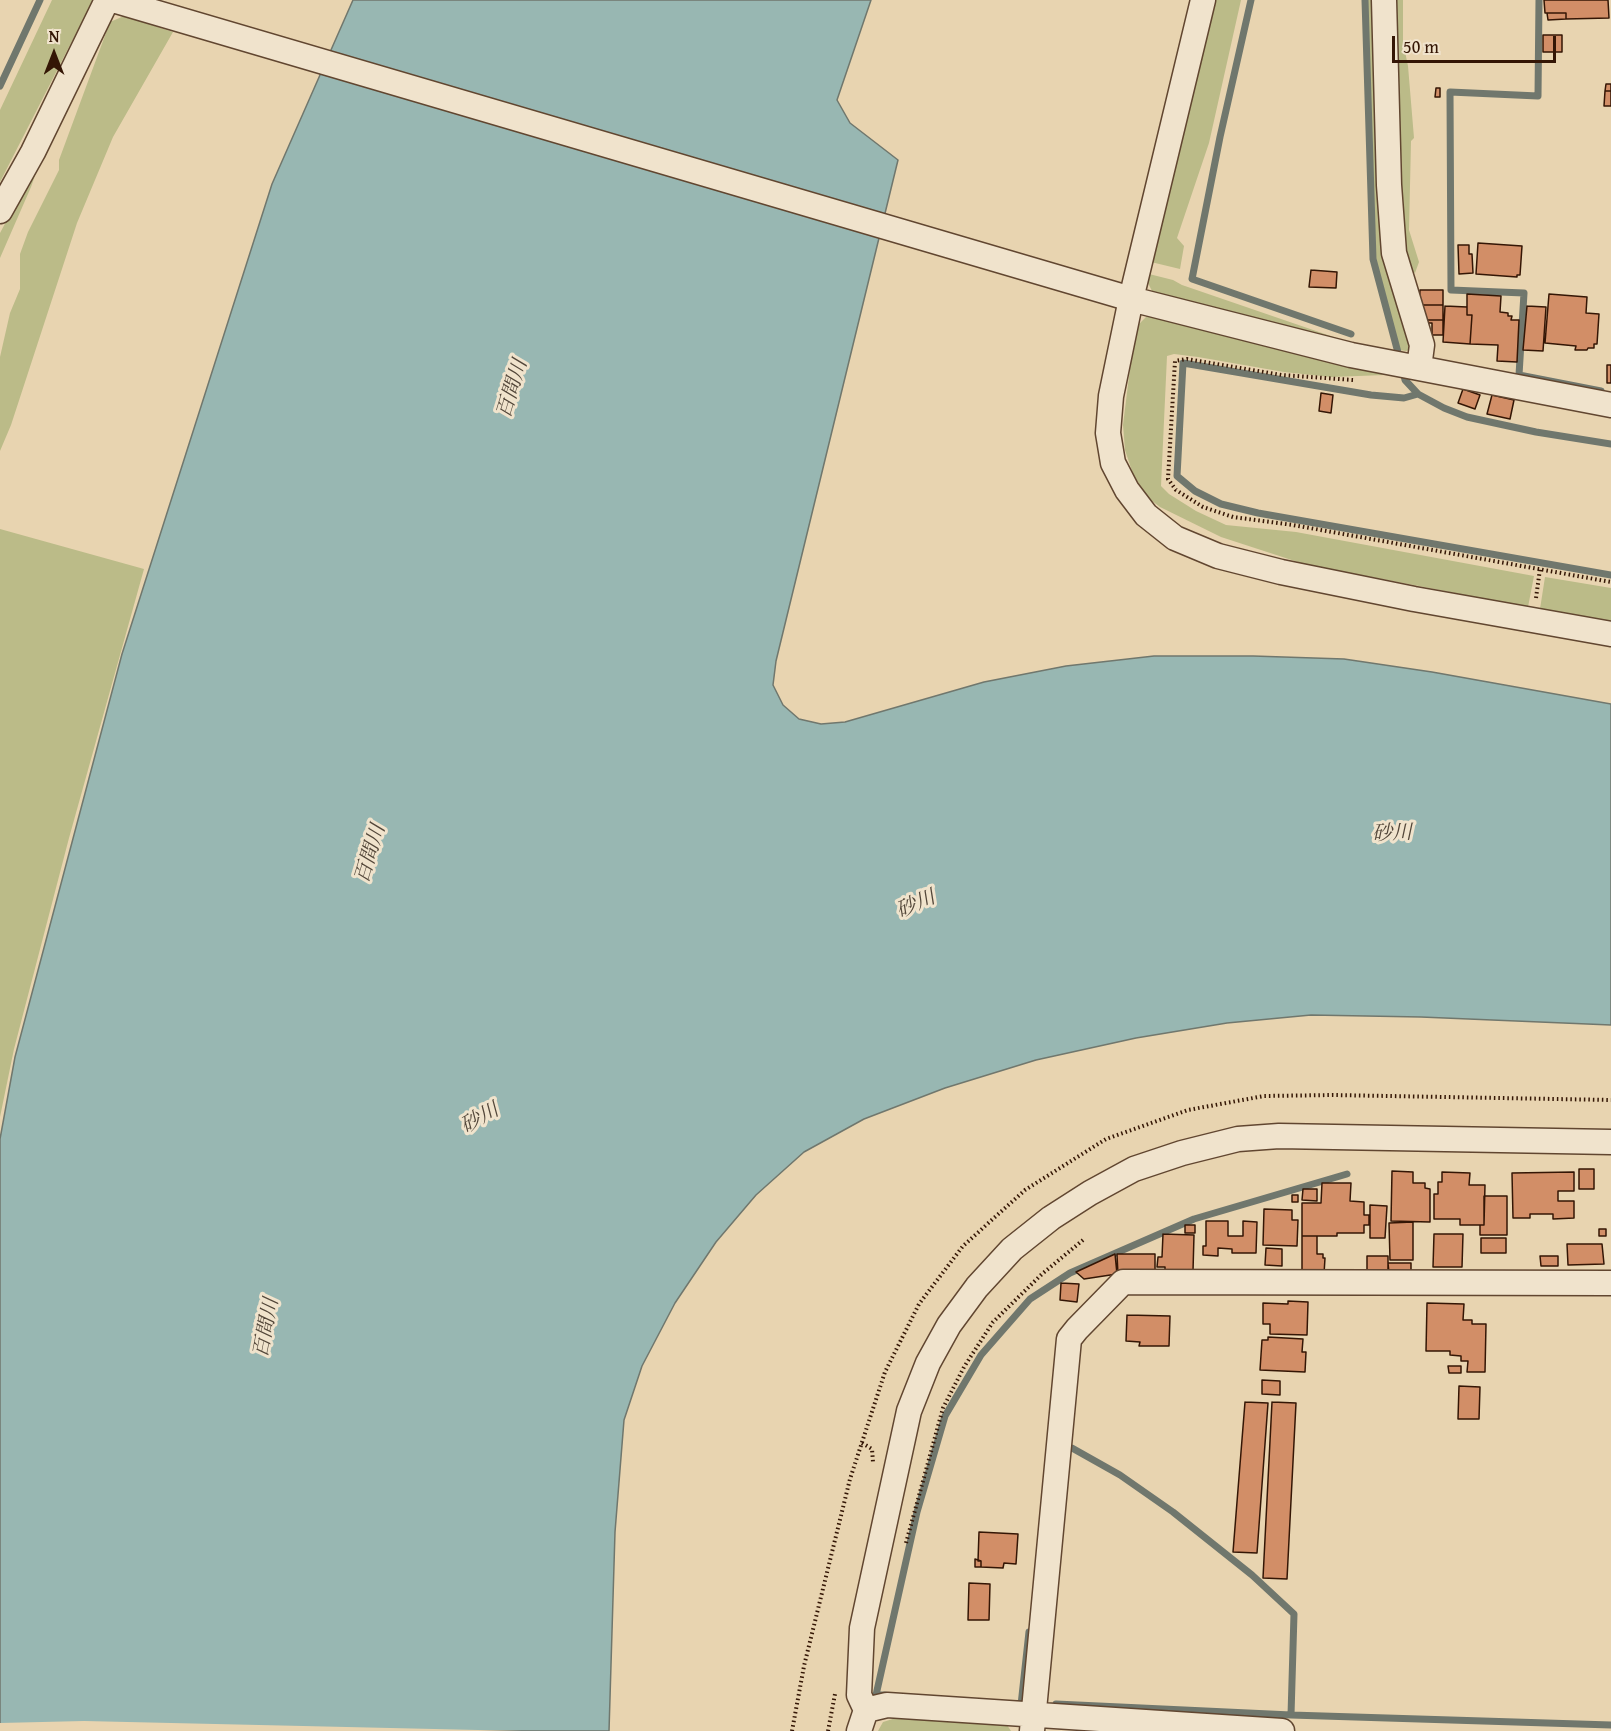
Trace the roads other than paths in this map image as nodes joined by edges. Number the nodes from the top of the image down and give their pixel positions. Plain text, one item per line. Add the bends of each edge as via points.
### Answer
1 (107, 0) edge
2 (112, 0) edge
3 (1203, 0) edge
4 (1384, 0) edge
5 (0, 211) edge
6 (1131, 299) junction
7 (1408, 366) junction
8 (1611, 405) edge
9 (1611, 634) edge
10 (1611, 1142) edge
11 (1611, 1283) edge
12 (862, 1720) edge
13 (1032, 1724) edge
14 (1282, 1731) edge

1 - 5 street
2 - 6 street
3 - 6 street
4 - 7 street via 1394,253 1422,345
6 - 7 street
6 - 9 street via 1111,396 1108,433 1113,463 1126,490 1146,515 1175,538 1218,556 1281,572
7 - 8 street
10 - 12 street via 1278,1136 1238,1139 1134,1168 1050,1218 1012,1249 949,1325 928,1363 909,1411 862,1628
11 - 13 street via 1123,1282 1070,1339
12 - 13 street via 887,1705
13 - 14 street

